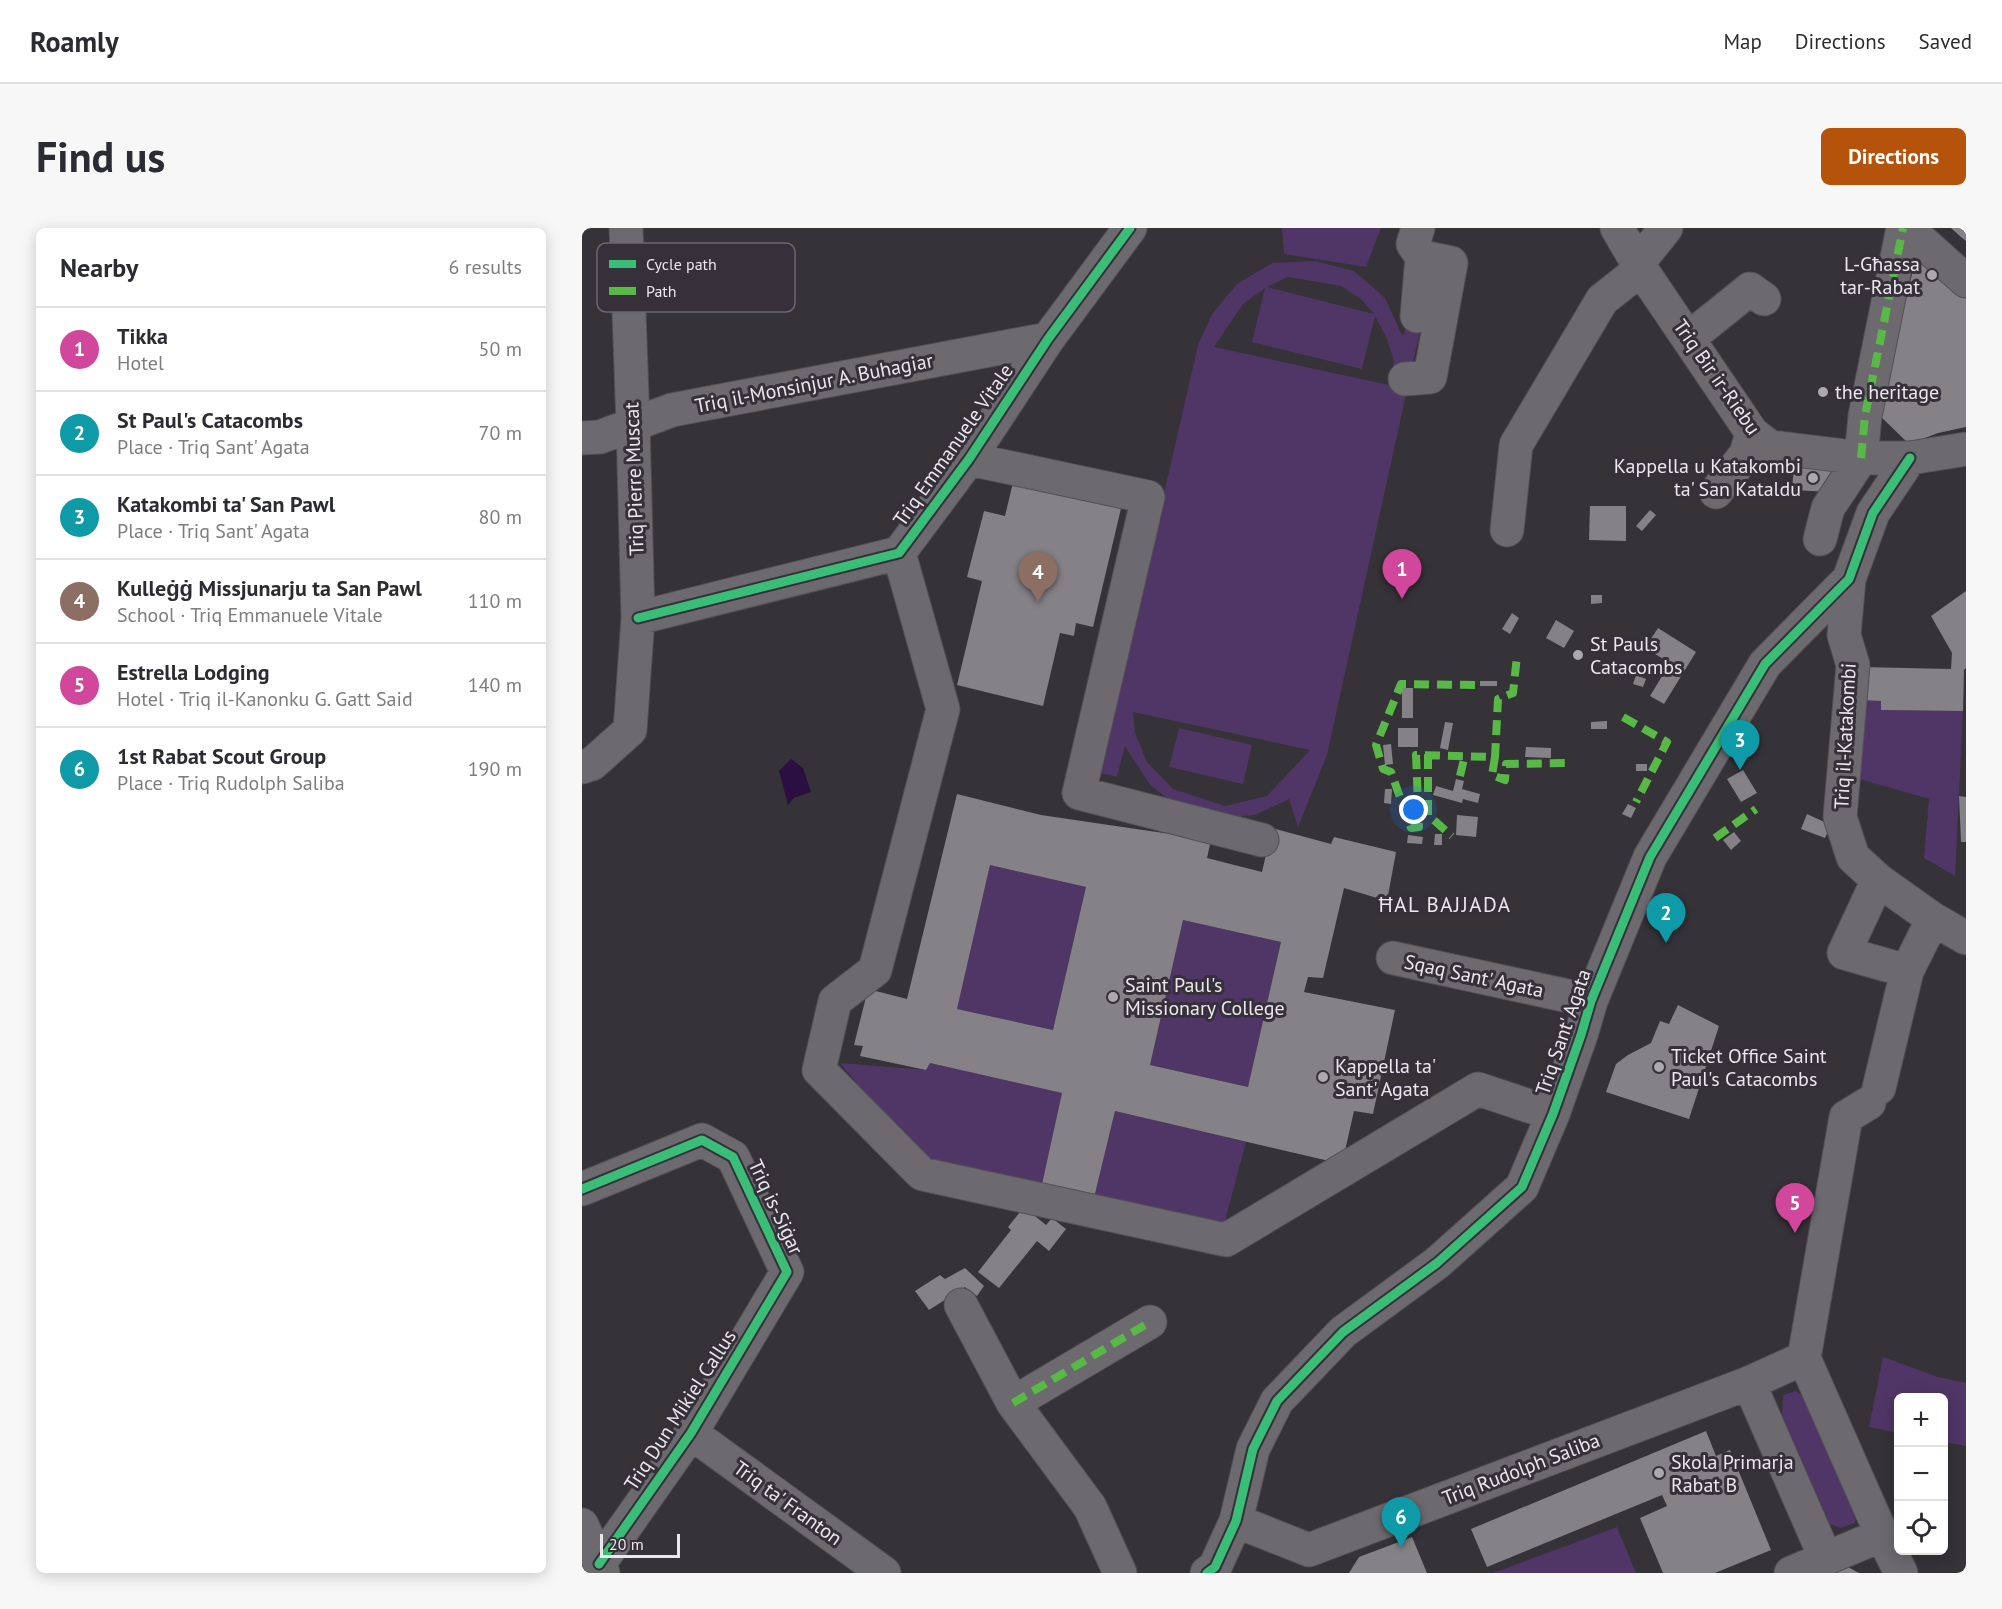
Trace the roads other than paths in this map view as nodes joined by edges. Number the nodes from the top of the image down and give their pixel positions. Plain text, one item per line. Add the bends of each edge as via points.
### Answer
1 (626, 228) edge
2 (1131, 228) edge
3 (1617, 228) edge
4 (1666, 228) edge
5 (1905, 228) edge
6 (627, 243) edge
7 (1420, 243) edge
8 (1640, 266) junction
9 (1966, 281) edge
10 (1764, 299) dead end
11 (629, 312) edge
12 (1417, 316) dead end
13 (1689, 338) junction
14 (1048, 339) junction
15 (1405, 379) dead end
16 (633, 424) junction
17 (1752, 434) junction
18 (582, 438) edge
19 (1966, 449) edge
20 (1861, 458) junction
21 (1910, 458) junction
22 (969, 459) junction
23 (1716, 492) dead end
24 (1507, 530) dead end
25 (1820, 539) dead end
26 (899, 553) junction
27 (1849, 579) junction
28 (638, 618) junction
29 (582, 767) edge
30 (1262, 840) dead end
31 (1878, 880) junction
32 (1933, 920) junction
33 (1966, 938) edge
34 (1393, 958) dead end
35 (1907, 971) junction
36 (1591, 1001) junction
37 (1553, 1114) junction
38 (582, 1190) edge
39 (787, 1272) joint
40 (961, 1305) dead end
41 (1150, 1322) dead end
42 (1804, 1358) junction
43 (1749, 1383) junction
44 (1012, 1403) junction
45 (691, 1433) junction
46 (1236, 1521) junction
47 (582, 1525) edge
48 (1882, 1535) junction
49 (1826, 1559) junction
50 (1310, 1561) edge
51 (601, 1569) edge
52 (884, 1573) edge
53 (1120, 1573) edge
54 (1207, 1573) edge
55 (1791, 1573) edge
56 (1901, 1573) edge

1 - 6 street, Triq Pierre Muscat
2 - 14 street, Triq Emmanuele Vitale
3 - 8 street, Triq Bir ir-Riebu
4 - 8 street
5 - 9 street
5 - 20 street via 1865,416
7 - 12 street
7 - 15 street via 1451,263 1430,377
8 - 13 street, Triq Bir ir-Riebu
8 - 24 street via 1602,300 1516,445
10 - 13 street via 1750,290
11 - 16 street, Triq Pierre Muscat
13 - 17 street, Triq Bir ir-Riebu
14 - 16 street, Triq il-Monsinjur A. Buhagiar via 672,410
14 - 22 street, Triq Emmanuele Vitale
16 - 18 street, Triq il-Monsinjur A. Buhagiar via 600,437
16 - 28 street, Triq Pierre Muscat
17 - 20 street, Triq Bir ir-Riebu via 1770,447
17 - 23 street via 1746,454
19 - 21 street, Triq Bir ir-Riebu
20 - 21 street, Triq Bir ir-Riebu
20 - 25 street via 1827,508
21 - 27 street, Triq Sant' Agata via 1858,513
22 - 26 street, Triq Emmanuele Vitale
22 - 30 street via 1148,497 1079,793
26 - 28 street, Triq Emmanuele Vitale
26 - 37 street via 943,709 875,970 835,1001 819,1070 922,1174 1226,1240 1478,1089
27 - 31 street, Triq il-Katakombi via 1844,634 1852,665 1840,817 1853,857
27 - 36 street, Triq Sant' Agata via 1765,663 1650,857
28 - 29 street, Triq Pierre Muscat via 630,730 592,764
31 - 32 street, Triq il-Katakombi
31 - 35 street via 1844,953
32 - 33 street, Triq il-Katakombi
32 - 35 street
34 - 36 street, Sqaq Sant' Agata
35 - 42 street via 1874,1095 1846,1117
36 - 37 street, Triq Sant' Agata
37 - 46 street, Triq Sant' Agata via 1522,1187 1437,1263 1343,1332 1277,1401 1253,1449
38 - 39 street, Triq is-Siġar via 702,1140 734,1157
39 - 45 street, Triq Dun Mikiel Callus
40 - 44 street
41 - 44 street
42 - 43 street, Triq Rudolph Saliba
42 - 48 street
43 - 49 street
43 - 50 street, Triq Rudolph Saliba
44 - 53 street via 1090,1507
45 - 51 street, Triq Dun Mikiel Callus
45 - 52 street, Triq ta' Franton
46 - 50 street, Triq Rudolph Saliba
46 - 54 street, Triq Sant' Agata via 1215,1567
47 - 51 street
48 - 49 street
48 - 56 street
49 - 55 street

